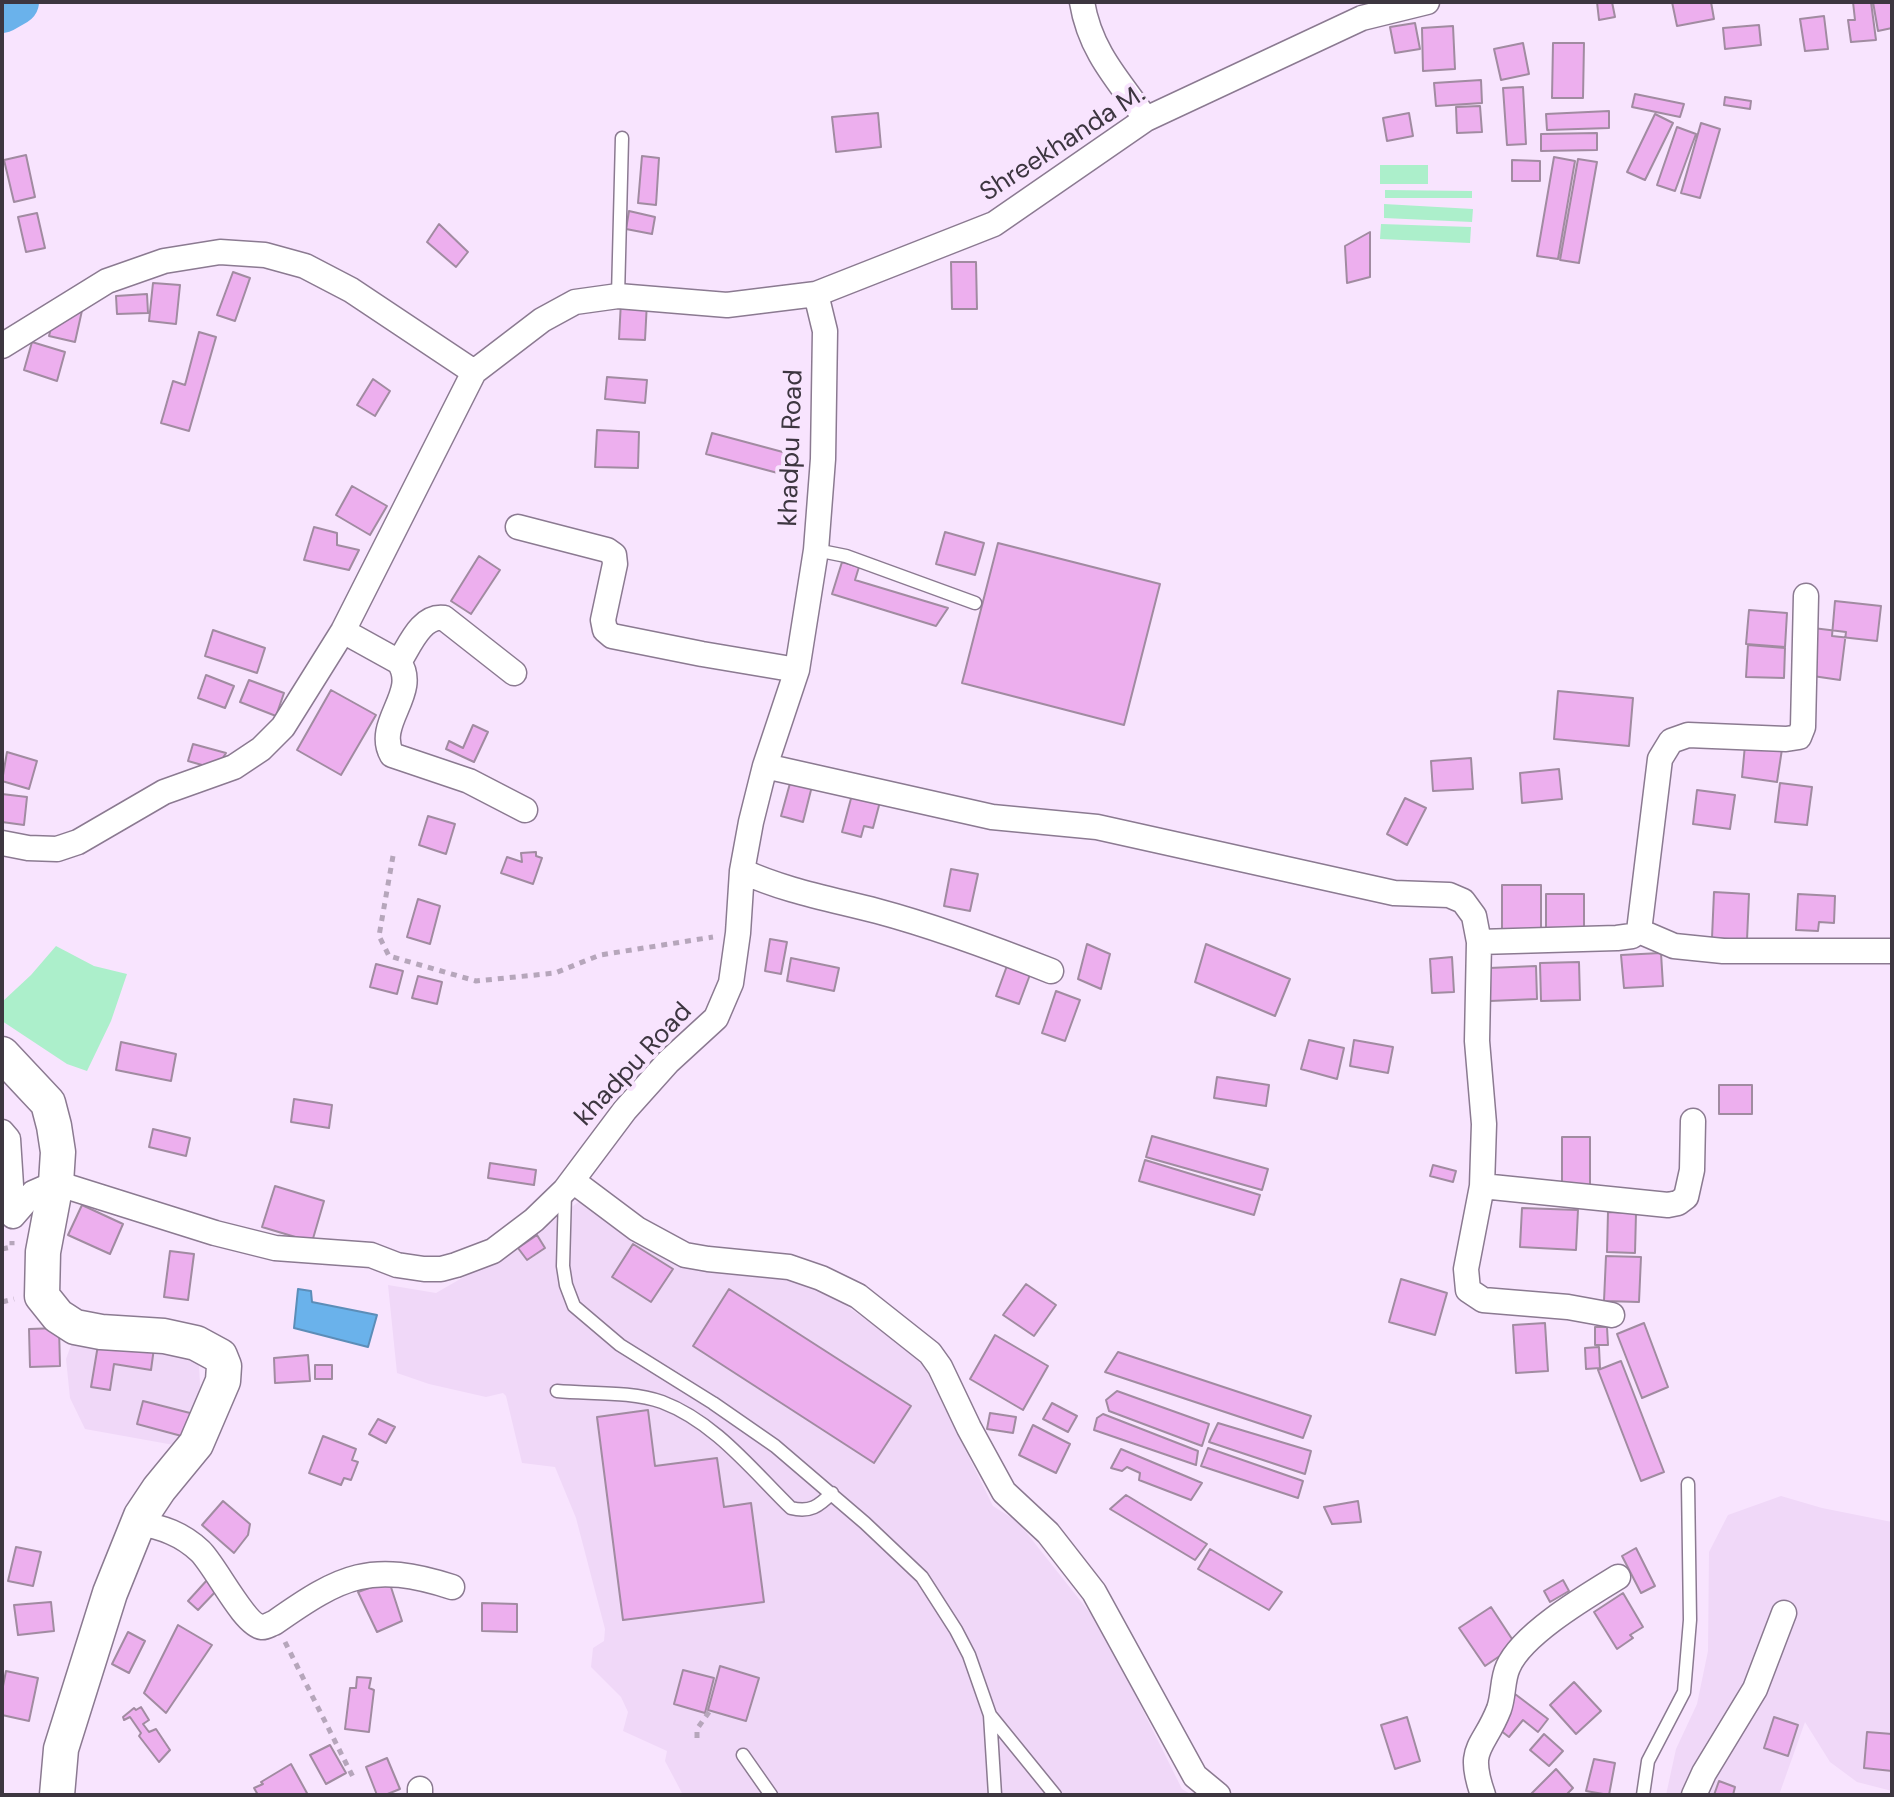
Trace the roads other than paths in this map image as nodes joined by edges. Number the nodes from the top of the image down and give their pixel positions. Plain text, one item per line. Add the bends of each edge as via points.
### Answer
1 (1082, 2) edge
2 (1427, 2) edge
3 (1146, 119) junction
4 (622, 138) dead end
5 (816, 294) junction
6 (618, 296) junction
7 (2, 346) edge
8 (474, 372) junction
9 (518, 527) dead end
10 (816, 550) junction
11 (1806, 596) dead end
12 (975, 603) dead end
13 (343, 631) junction
14 (399, 662) junction
15 (797, 670) junction
16 (514, 673) dead end
17 (765, 766) junction
18 (525, 810) dead end
19 (2, 843) edge
20 (742, 871) junction
21 (1639, 931) junction
22 (1479, 942) junction
23 (1892, 951) edge
24 (1051, 971) dead end
25 (2, 1054) edge
26 (1693, 1121) dead end
27 (2, 1132) edge
28 (56, 1183) junction
29 (569, 1185) junction
30 (1482, 1186) junction
31 (1612, 1315) dead end
32 (557, 1391) dead end
33 (1688, 1484) dead end
34 (832, 1493) junction
35 (138, 1523) junction
36 (1618, 1577) dead end
37 (452, 1587) dead end
38 (1784, 1613) dead end
39 (990, 1715) junction
40 (743, 1755) dead end
41 (57, 1795) edge
42 (771, 1795) edge
43 (995, 1795) edge
44 (1055, 1795) edge
45 (1218, 1795) edge
46 (1483, 1795) edge
47 (1643, 1795) edge
48 (1694, 1795) edge

1 - 3 street via 1098,54
2 - 3 street, Shreekhanda M. via 1362,18
3 - 5 street, Shreekhanda M. via 994,224
4 - 6 lane
5 - 6 street, Shreekhanda M. via 727,305
5 - 10 street, khadpu Road via 825,331
6 - 8 street, Shreekhanda M. via 575,302 542,320
7 - 8 street via 107,281 164,261 220,252 265,255 305,266 351,290
8 - 13 street
9 - 15 street via 614,555 603,620 612,636
10 - 12 lane
10 - 15 street, khadpu Road
11 - 21 street via 1799,737 1688,735 1671,741 1660,759
13 - 14 street
13 - 19 street via 283,727 234,767 164,792 57,849
14 - 16 street via 426,622 436,617
14 - 18 street via 407,683 386,736 392,755 469,781
15 - 17 street, khadpu Road
17 - 20 street, khadpu Road
17 - 22 street via 992,817 1097,827 1394,893 1449,895 1463,901 1474,916
20 - 24 street via 804,894 970,938
20 - 29 street, khadpu Road via 731,983 716,1018 625,1110
21 - 22 street via 1617,938
21 - 23 street via 1674,946 1723,951
22 - 30 street
25 - 28 street via 48,1103 58,1152
26 - 30 street via 1692,1170 1686,1197 1678,1203
27 - 28 street via 8,1139 13,1216 33,1193
28 - 29 street, khadpu Road via 261,1245 371,1255 424,1269 441,1269 493,1251
28 - 35 street via 43,1252 42,1296 58,1316 75,1327 196,1343 220,1356 224,1366 223,1381 196,1444
29 - 34 lane via 563,1266 574,1306 620,1345 775,1446
29 - 45 street via 685,1255 789,1267 821,1278 858,1296 930,1353 1004,1492 1029,1513 1094,1592 1195,1776
30 - 31 street via 1466,1269 1468,1290 1483,1300
32 - 34 lane via 661,1402 689,1416 733,1448 791,1508 818,1507
33 - 47 lane via 1690,1620 1684,1692 1648,1761
34 - 39 lane via 922,1577 969,1655
35 - 37 street via 185,1539 216,1570 253,1623 262,1627 361,1575 406,1574
35 - 41 street via 61,1749
36 - 46 street via 1539,1632 1509,1664 1500,1707 1476,1750
38 - 48 street via 1755,1689
39 - 43 lane
39 - 44 lane
40 - 42 lane

